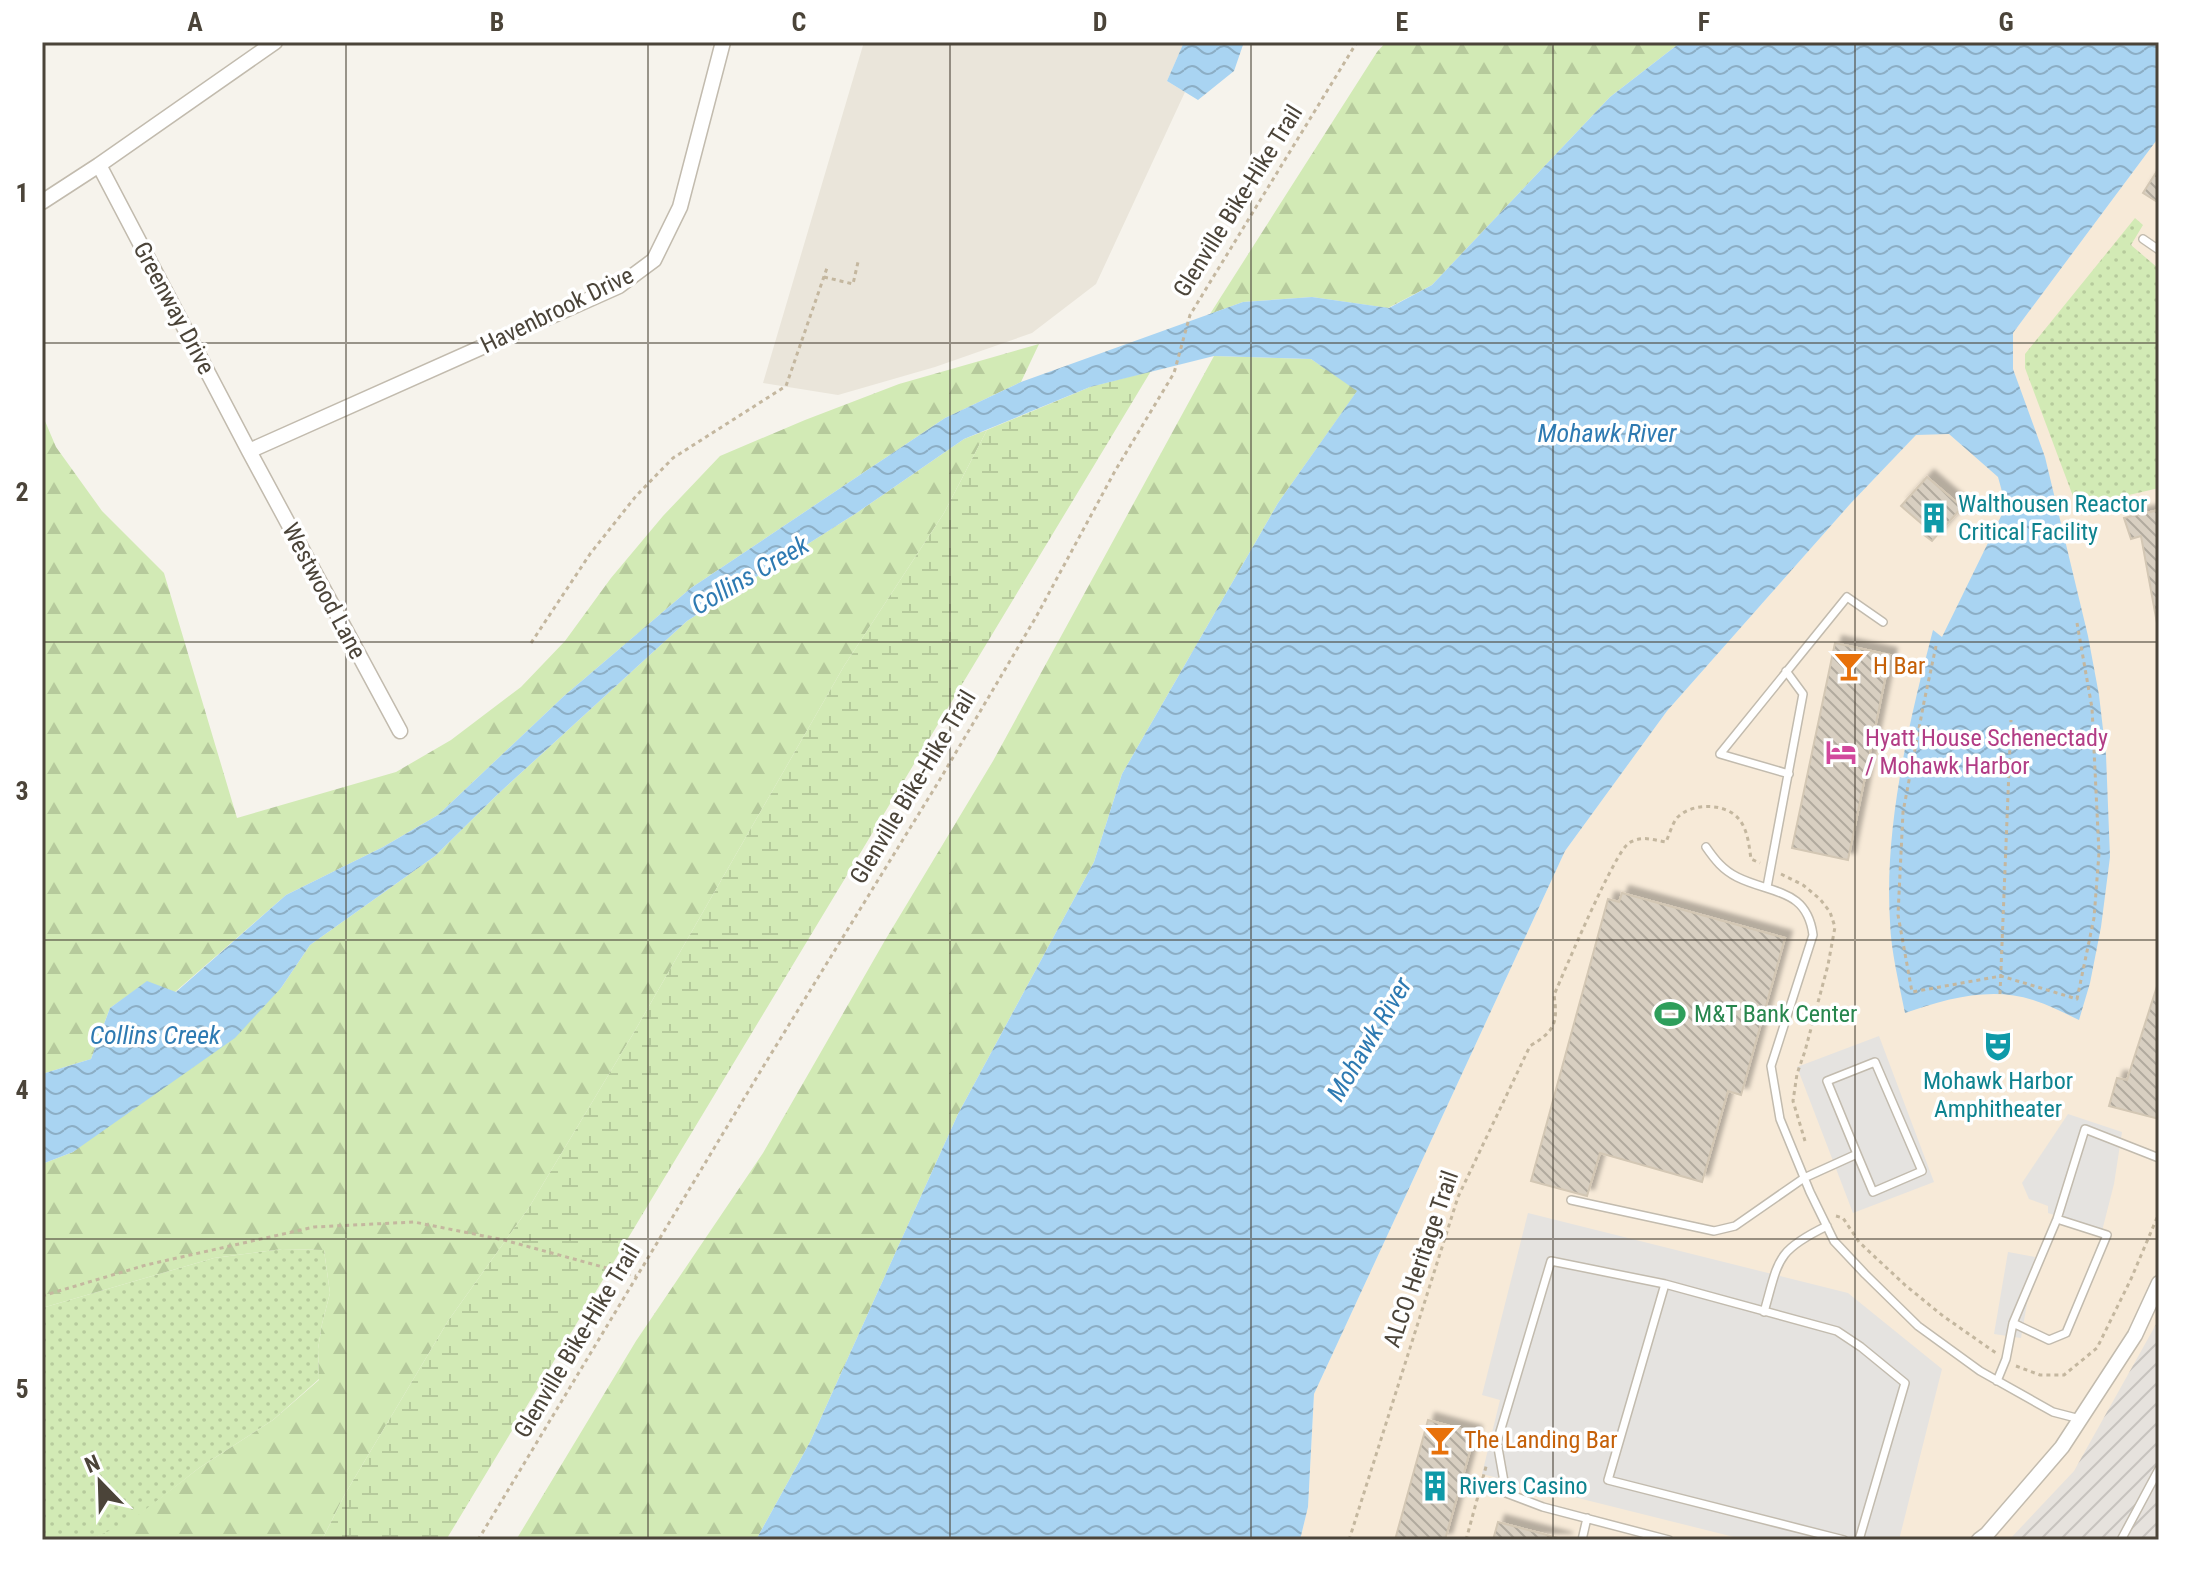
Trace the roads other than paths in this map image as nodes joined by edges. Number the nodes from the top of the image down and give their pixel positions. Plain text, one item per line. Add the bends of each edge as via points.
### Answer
1 (275, 42) edge
2 (723, 42) edge
3 (99, 165) junction
4 (42, 202) edge
5 (2143, 239) dead end
6 (2159, 250) edge
7 (249, 451) junction
8 (1883, 622) dead end
9 (1786, 671) junction
10 (400, 731) dead end
11 (1789, 774) junction
12 (1706, 847) dead end
13 (1767, 887) junction
14 (1857, 1154) junction
15 (2159, 1158) edge
16 (1804, 1178) junction
17 (1571, 1200) dead end
18 (2057, 1219) junction
19 (1827, 1226) junction
20 (2159, 1283) edge
21 (1665, 1284) junction
22 (1764, 1312) junction
23 (2013, 1323) junction
24 (1997, 1381) junction
25 (2080, 1419) junction
26 (2159, 1469) edge
27 (1587, 1518) junction
28 (1582, 1540) edge
29 (1669, 1540) edge
30 (1844, 1540) edge
31 (1859, 1540) edge
32 (1979, 1540) edge
33 (2121, 1540) edge

1 - 3 street
2 - 7 street, Havenbrook Drive via 680,207 654,260 619,286
3 - 4 street
3 - 7 street, Greenway Drive
5 - 6 lane
7 - 10 street, Westwood Lane
8 - 9 lane via 1847,597
9 - 11 lane via 1803,694
9 - 11 lane via 1720,754
11 - 13 lane
12 - 13 lane via 1737,877
13 - 16 lane via 1790,896 1811,919 1813,935 1771,1066 1780,1119
14 - 14 lane via 1873,1192 1922,1171 1875,1062 1827,1081
14 - 16 lane
15 - 18 lane via 2085,1129
16 - 17 lane via 1735,1226 1714,1231
16 - 19 lane
18 - 23 lane
18 - 23 lane via 2107,1235 2066,1333 2049,1340
19 - 22 lane via 1788,1247
19 - 24 lane via 1834,1241 1918,1326
20 - 25 street via 2135,1335
21 - 22 lane
21 - 27 lane via 1551,1261 1497,1442 1506,1493
21 - 30 lane via 1608,1480
22 - 31 lane via 1837,1331 1905,1383
23 - 24 lane
24 - 25 lane via 2053,1412
25 - 32 street via 2062,1447
26 - 33 lane
27 - 28 lane
27 - 29 lane

